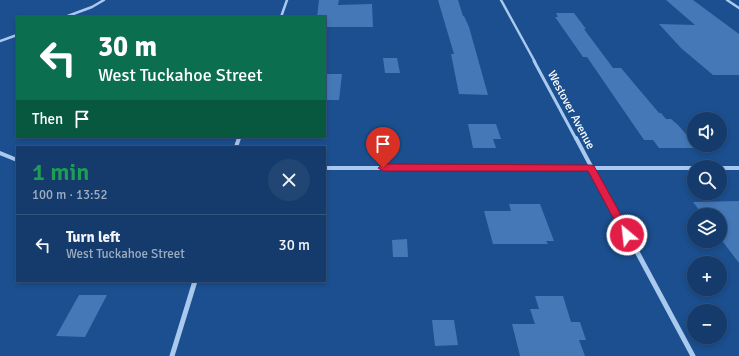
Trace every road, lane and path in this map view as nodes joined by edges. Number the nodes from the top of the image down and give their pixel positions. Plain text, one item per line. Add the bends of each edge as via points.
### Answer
1 (104, 0) edge
2 (287, 0) edge
3 (501, 0) edge
4 (727, 0) edge
5 (739, 8) edge
6 (68, 16) edge
7 (281, 16) edge
8 (16, 35) edge
9 (0, 41) edge
10 (0, 153) edge
11 (16, 160) edge
12 (326, 168) edge
13 (591, 168) junction
14 (687, 168) edge
15 (727, 168) edge
16 (739, 168) edge
17 (195, 282) edge
18 (172, 356) edge
19 (693, 356) edge

1 - 6 street
2 - 7 street
3 - 13 street, Westover Avenue
4 - 5 street
8 - 9 street
10 - 11 street
12 - 13 street
13 - 14 street
13 - 19 street, Westover Avenue
15 - 16 street
17 - 18 street

